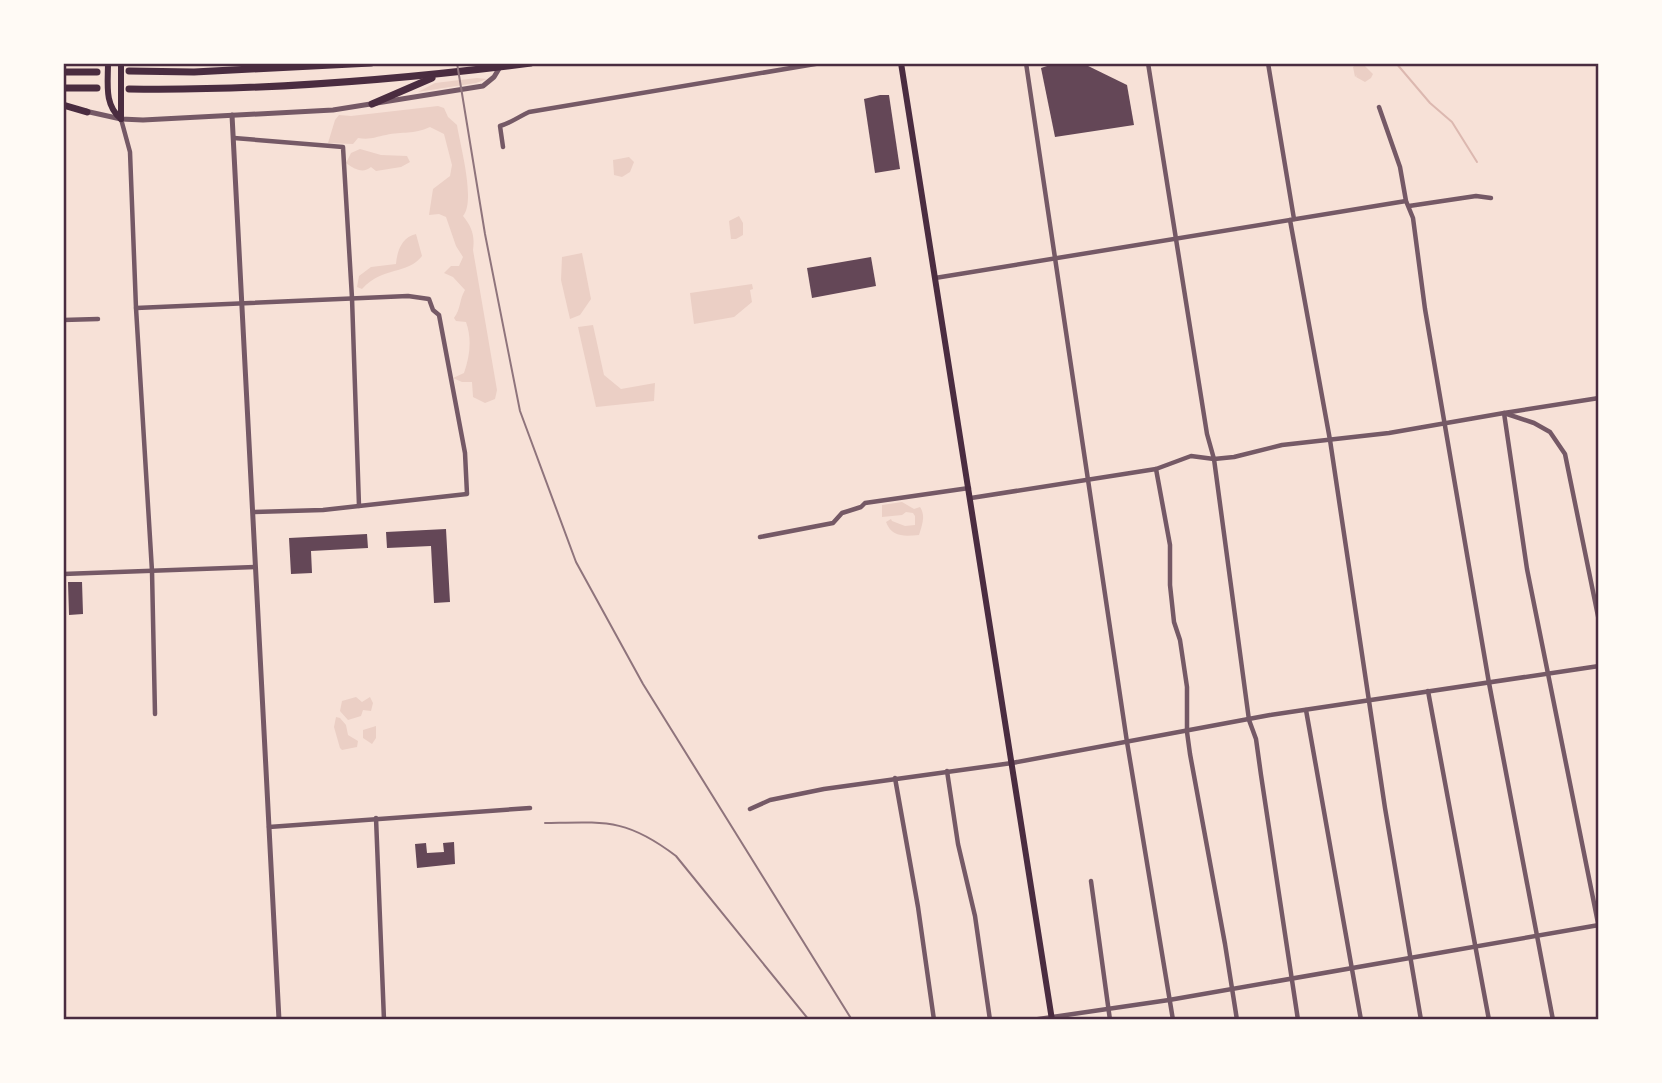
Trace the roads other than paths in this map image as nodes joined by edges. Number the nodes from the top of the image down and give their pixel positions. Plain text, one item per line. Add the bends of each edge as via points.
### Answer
1 (108, 63) edge
2 (121, 63) edge
3 (371, 63) edge
4 (531, 63) edge
5 (821, 63) edge
6 (901, 63) edge
7 (1026, 63) edge
8 (1148, 63) edge
9 (1268, 63) edge
10 (500, 67) junction
11 (129, 71) dead end
12 (63, 72) edge
13 (97, 72) dead end
14 (437, 76) junction
15 (63, 88) edge
16 (97, 88) dead end
17 (129, 89) dead end
18 (372, 104) junction
19 (63, 107) edge
20 (1379, 107) dead end
21 (87, 112) joint
22 (232, 116) junction
23 (121, 119) junction
24 (233, 138) junction
25 (503, 147) dead end
26 (1490, 198) dead end
27 (1407, 204) junction
28 (1292, 219) junction
29 (1175, 238) junction
30 (1055, 258) junction
31 (935, 278) junction
32 (352, 298) junction
33 (240, 305) junction
34 (136, 308) junction
35 (98, 319) dead end
36 (63, 320) edge
37 (1599, 398) edge
38 (1504, 413) junction
39 (1445, 423) junction
40 (1331, 440) junction
41 (1214, 459) junction
42 (1156, 468) junction
43 (1089, 480) junction
44 (969, 488) junction
45 (971, 498) junction
46 (359, 506) junction
47 (252, 512) junction
48 (760, 537) dead end
49 (255, 567) junction
50 (152, 571) junction
51 (63, 574) edge
52 (1599, 621) edge
53 (1599, 666) edge
54 (1547, 675) junction
55 (1489, 682) junction
56 (1428, 691) junction
57 (1370, 699) junction
58 (1306, 710) junction
59 (155, 714) dead end
60 (1249, 720) junction
61 (1187, 732) junction
62 (1127, 742) junction
63 (1012, 763) junction
64 (947, 771) junction
65 (895, 778) junction
66 (530, 808) dead end
67 (751, 809) dead end
68 (376, 818) junction
69 (269, 827) junction
70 (1091, 881) dead end
71 (1599, 926) edge
72 (1538, 936) junction
73 (1476, 947) junction
74 (1410, 958) junction
75 (1353, 967) junction
76 (1291, 978) junction
77 (1233, 989) junction
78 (1169, 1000) junction
79 (1108, 1009) junction
80 (1052, 1019) edge
81 (279, 1020) edge
82 (384, 1020) edge
83 (934, 1020) edge
84 (990, 1020) edge
85 (1032, 1020) edge
86 (1110, 1020) edge
87 (1173, 1020) edge
88 (1237, 1020) edge
89 (1298, 1020) edge
90 (1361, 1020) edge
91 (1421, 1020) edge
92 (1489, 1020) edge
93 (1553, 1020) edge

1 - 23 main road via 108,98 113,113
2 - 23 main road
3 - 11 highway via 207,72
4 - 10 highway
5 - 25 street via 529,112 500,126
6 - 31 main road
7 - 30 street
8 - 29 street
9 - 28 street
10 - 14 highway
10 - 18 street via 483,86
12 - 13 highway
14 - 17 highway via 305,86
14 - 18 highway
15 - 16 highway
18 - 22 street
19 - 21 highway
20 - 27 street via 1400,167
21 - 23 street
22 - 23 street
22 - 24 street
23 - 34 street via 130,152
24 - 32 street via 343,147
24 - 33 street
26 - 27 street
27 - 28 street
27 - 39 street via 1413,218
28 - 29 street
28 - 40 street
29 - 30 street
29 - 41 street
30 - 31 street
30 - 43 street
31 - 44 main road
32 - 33 street
32 - 46 street
32 - 46 street via 429,299 439,316 465,453 467,495
33 - 34 street
33 - 47 street
34 - 50 street
35 - 36 street
37 - 38 street
38 - 39 street
38 - 52 street via 1550,432 1565,454
38 - 54 street
39 - 40 street
39 - 55 street
40 - 41 street
40 - 57 street
41 - 42 street via 1191,456
41 - 60 street
42 - 43 street
42 - 61 street via 1170,545 1174,622 1187,687
43 - 45 street
43 - 62 street
44 - 45 main road
44 - 48 street via 864,503 842,513 833,523
45 - 63 main road
46 - 47 street
47 - 49 street
49 - 50 street
49 - 69 street
50 - 51 street
50 - 59 street
53 - 54 street
54 - 55 street
54 - 71 street
55 - 56 street
55 - 72 street
56 - 57 street
56 - 73 street
57 - 58 street
57 - 74 street
58 - 60 street
58 - 75 street
60 - 61 street
60 - 76 street
61 - 62 street
61 - 77 street
62 - 63 street
62 - 78 street
63 - 64 street
63 - 80 main road
64 - 65 street
64 - 84 street
65 - 67 street via 770,800
65 - 83 street
66 - 68 street
68 - 69 street
68 - 82 street
69 - 81 street
70 - 79 street
71 - 72 street
72 - 73 street
72 - 93 street
73 - 74 street
73 - 92 street
74 - 75 street
74 - 91 street
75 - 76 street
75 - 90 street
76 - 77 street
76 - 89 street
77 - 78 street
77 - 88 street
78 - 79 street
78 - 87 street
79 - 80 street
79 - 86 street
80 - 85 street

